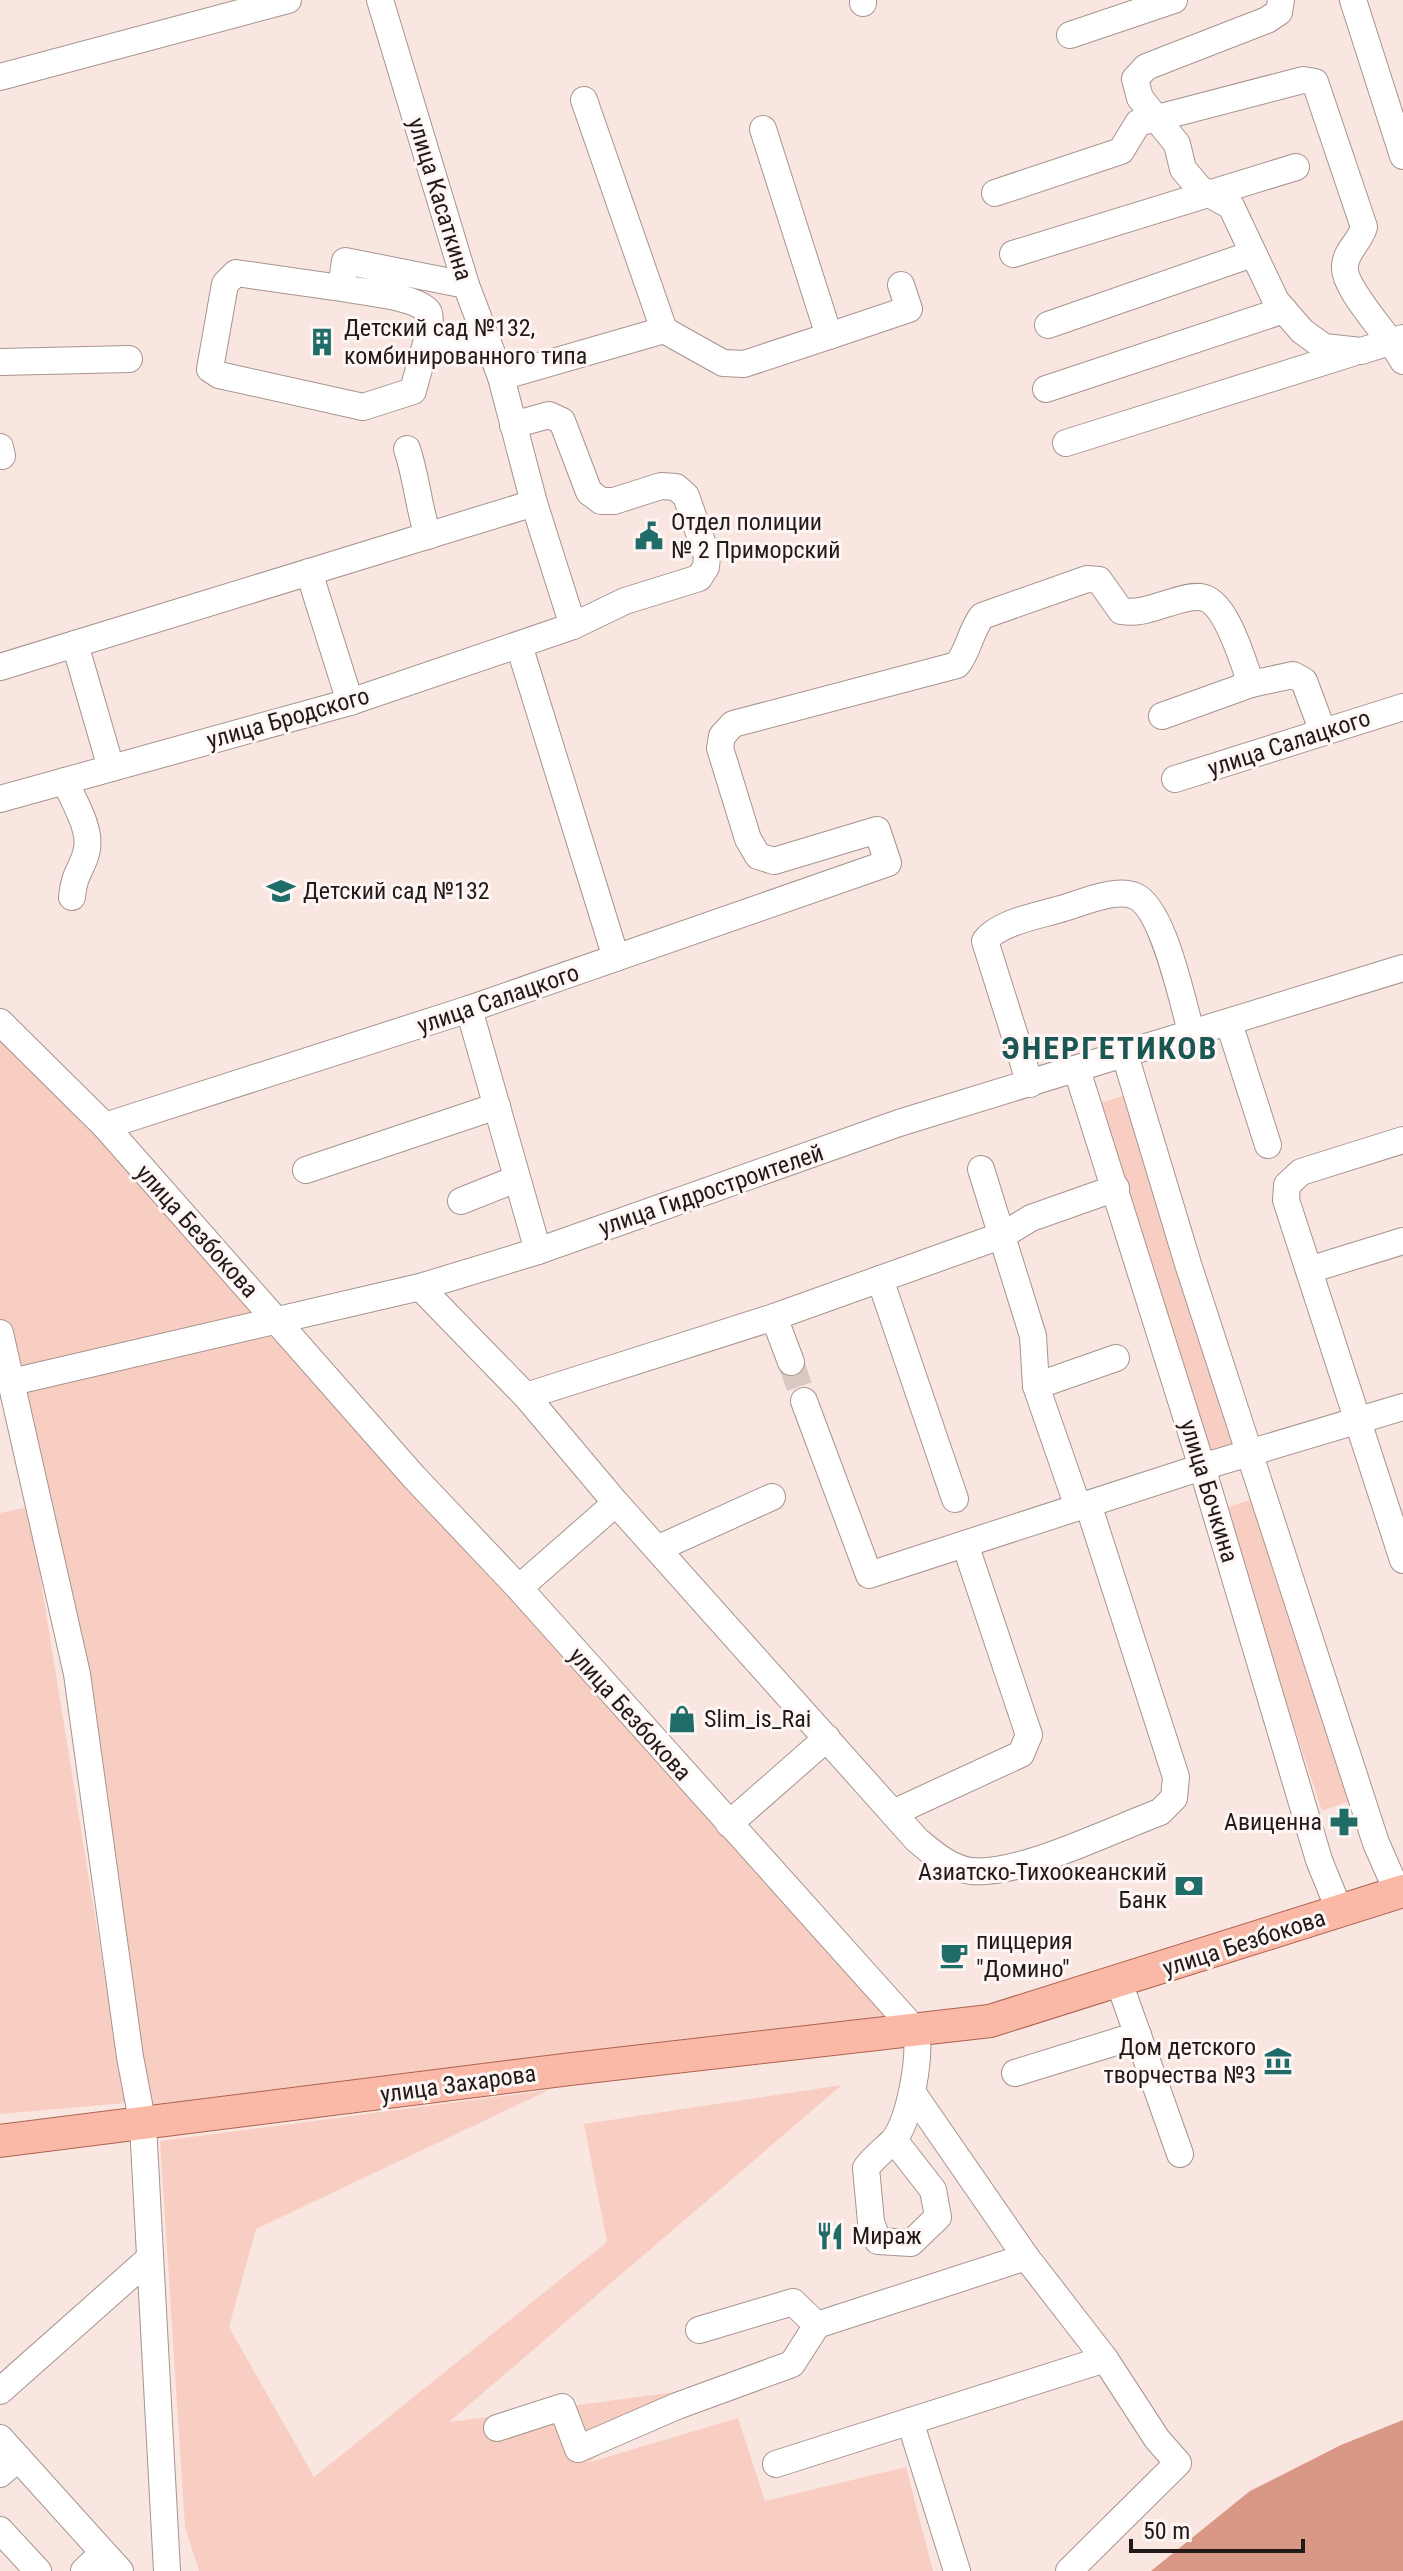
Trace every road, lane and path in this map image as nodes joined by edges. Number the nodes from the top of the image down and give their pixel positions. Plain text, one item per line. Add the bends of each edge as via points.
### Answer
1 (288, 0) edge
2 (380, 0) edge
3 (1174, 0) edge
4 (1281, 0) edge
5 (1353, 0) edge
6 (1070, 35) dead end
7 (0, 77) edge
8 (584, 100) dead end
9 (1154, 119) junction
10 (763, 129) dead end
11 (1403, 156) edge
12 (1296, 167) dead end
13 (995, 193) dead end
14 (1212, 194) junction
15 (1013, 254) dead end
16 (1252, 254) junction
17 (466, 285) junction
18 (901, 285) dead end
19 (341, 288) junction
20 (1284, 310) junction
21 (1048, 325) dead end
22 (664, 330) junction
23 (829, 336) junction
24 (487, 341) junction
25 (1400, 347) edge
26 (1361, 351) junction
27 (422, 355) junction
28 (129, 359) dead end
29 (0, 362) edge
30 (501, 377) junction
31 (1046, 389) dead end
32 (513, 425) junction
33 (1066, 443) dead end
34 (407, 449) dead end
35 (534, 503) junction
36 (428, 536) junction
37 (309, 572) junction
38 (573, 626) junction
39 (75, 644) junction
40 (519, 645) junction
41 (0, 667) edge
42 (1251, 684) junction
43 (350, 702) junction
44 (1403, 707) edge
45 (1162, 716) dead end
46 (1323, 732) junction
47 (111, 768) junction
48 (1175, 779) dead end
49 (65, 781) junction
50 (0, 799) edge
51 (72, 897) dead end
52 (616, 958) junction
53 (1403, 968) edge
54 (469, 1009) junction
55 (0, 1022) edge
56 (1229, 1023) junction
57 (1192, 1035) junction
58 (1125, 1055) junction
59 (1077, 1070) junction
60 (1030, 1084) junction
61 (497, 1106) junction
62 (105, 1126) junction
63 (1403, 1140) edge
64 (1268, 1145) dead end
65 (981, 1169) dead end
66 (306, 1170) dead end
67 (516, 1179) junction
68 (1116, 1188) junction
69 (461, 1201) dead end
70 (1003, 1235) junction
71 (1403, 1241) edge
72 (538, 1251) junction
73 (1309, 1270) junction
74 (880, 1279) junction
75 (420, 1287) junction
76 (774, 1317) junction
77 (278, 1321) junction
78 (0, 1333) edge
79 (1116, 1358) dead end
80 (791, 1362) tunnel mouth
81 (12, 1382) junction
82 (1036, 1386) junction
83 (526, 1396) junction
84 (804, 1401) tunnel mouth
85 (1403, 1407) edge
86 (1356, 1421) junction
87 (1250, 1453) junction
88 (1202, 1467) junction
89 (772, 1497) dead end
90 (955, 1499) dead end
91 (616, 1503) junction
92 (1083, 1506) junction
93 (1399, 1532) edge
94 (965, 1544) junction
95 (659, 1548) junction
96 (1403, 1560) edge
97 (519, 1588) junction
98 (827, 1738) junction
99 (893, 1813) junction
100 (729, 1824) junction
101 (1400, 1892) edge
102 (1340, 1912) junction
103 (1119, 1982) junction
104 (916, 2031) junction
105 (1138, 2035) junction
106 (1015, 2073) dead end
107 (912, 2092) junction
108 (0, 2122) edge
109 (143, 2125) junction
110 (894, 2140) dead end
111 (0, 2141) edge
112 (1180, 2154) dead end
113 (1026, 2257) junction
114 (150, 2258) junction
115 (817, 2325) junction
116 (699, 2330) dead end
117 (1105, 2359) junction
118 (0, 2391) edge
119 (910, 2421) junction
120 (497, 2428) dead end
121 (0, 2438) edge
122 (776, 2464) dead end
123 (9, 2466) edge
124 (0, 2530) edge
125 (111, 2562) edge
126 (38, 2571) edge
127 (84, 2571) edge
128 (167, 2571) edge
129 (957, 2571) edge
130 (1069, 2571) edge

1 - 7 street
2 - 17 street, улица Касаткина
3 - 6 street
4 - 9 street via 1279,12 1267,20 1146,67 1135,79
5 - 11 street
8 - 22 street
9 - 13 street via 1138,123 1121,151
9 - 14 street via 1177,144 1183,169 1200,189
9 - 25 street via 1303,80 1315,82 1364,227 1345,263 1345,278
10 - 23 street
12 - 14 street
14 - 15 street
14 - 16 street via 1231,206
16 - 20 street
16 - 21 street
17 - 19 street via 345,261
17 - 24 street, улица Касаткина
18 - 23 street via 909,309
19 - 27 street via 427,309
19 - 27 street via 236,273 225,284 210,369 363,407 413,391
20 - 26 street via 1324,347
20 - 31 street
22 - 23 street via 723,363 744,364
22 - 30 street
24 - 27 street
24 - 30 street, улица Касаткина
25 - 26 street
26 - 33 street
28 - 29 street
30 - 32 street, улица Касаткина
32 - 35 street, улица Касаткина
32 - 38 street, улица Бродского via 549,415 562,421 589,492 601,501 676,487 686,496 707,556 699,578 625,601
34 - 36 street
35 - 36 street
35 - 38 street, улица Касаткина
36 - 37 street
37 - 39 street
37 - 43 street
38 - 40 street, улица Бродского
39 - 41 street
39 - 47 street
40 - 43 street, улица Бродского
40 - 52 street
42 - 45 street
42 - 46 street via 1293,675 1304,681
42 - 52 street, улица Салацкого via 1226,620 1202,596 1136,614 1121,611 1099,580 1087,579 982,616 957,665 733,724 722,736 720,748 758,856 774,861 877,830 888,863
43 - 47 street, улица Бродского
44 - 46 street, улица Салацкого
46 - 48 street, улица Салацкого
47 - 49 street, улица Бродского
49 - 50 street, улица Бродского
49 - 51 street via 88,847 73,875
52 - 54 street, улица Салацкого
53 - 56 street, улица Гидростроителей
54 - 61 street
54 - 62 street, улица Салацкого
55 - 62 street, улица Безбокова
56 - 57 street, улица Гидростроителей
56 - 64 street
57 - 58 street, улица Гидростроителей
57 - 60 street via 1162,935 1152,911 1135,896 1115,894 1029,918 985,941
58 - 59 street, улица Гидростроителей
58 - 87 street, улица Бочкина
59 - 60 street, улица Гидростроителей
59 - 68 street, улица Бочкина
60 - 72 street, улица Гидростроителей via 899,1123
61 - 66 street
61 - 67 street
62 - 77 street, улица Безбокова
63 - 73 street via 1301,1172 1287,1185 1286,1200
65 - 70 street
67 - 69 street
67 - 72 street
68 - 70 street via 1031,1218
68 - 88 street, улица Бочкина
70 - 74 street
70 - 82 street via 1033,1336
71 - 73 street
72 - 75 street, улица Гидростроителей
73 - 86 street
74 - 76 street
74 - 90 street
75 - 77 street, улица Гидростроителей
75 - 83 street
76 - 80 street
76 - 83 street
77 - 81 street, улица Гидростроителей
77 - 97 street, улица Безбокова
78 - 81 street
79 - 82 street
81 - 109 street via 77,1674
82 - 92 street
83 - 91 street
84 - 94 street via 869,1575
85 - 86 street
86 - 87 street
86 - 93 street
87 - 88 street
87 - 101 street, улица Бочкина via 1376,1843
88 - 92 street
88 - 102 street, улица Бочкина via 1319,1860
89 - 95 street
91 - 95 street
91 - 97 street
92 - 94 street
92 - 99 street via 1176,1777 1174,1798 1160,1812 1008,1869 970,1871 947,1863
93 - 96 street
94 - 99 street via 1029,1735 1021,1754
95 - 98 street
97 - 100 street, улица Безбокова
98 - 99 street
98 - 100 street
100 - 104 street, улица Безбокова
101 - 102 main road, улица Безбокова
102 - 103 main road, улица Безбокова
103 - 104 main road, улица Безбокова via 990,2021
103 - 105 street
104 - 107 street via 920,2050
104 - 109 main road, улица Захарова
105 - 106 street
105 - 112 street
107 - 110 street
107 - 113 street
108 - 109 main road via 92,2115
109 - 111 main road, улица Захарова
109 - 114 street
113 - 115 street
113 - 117 street
114 - 118 street
114 - 128 street
115 - 116 street via 793,2302
115 - 120 street via 792,2364 578,2449 562,2407
117 - 119 street
117 - 130 street via 1178,2463
119 - 122 street
119 - 129 street
121 - 123 street
123 - 125 street
124 - 126 street
125 - 127 street

